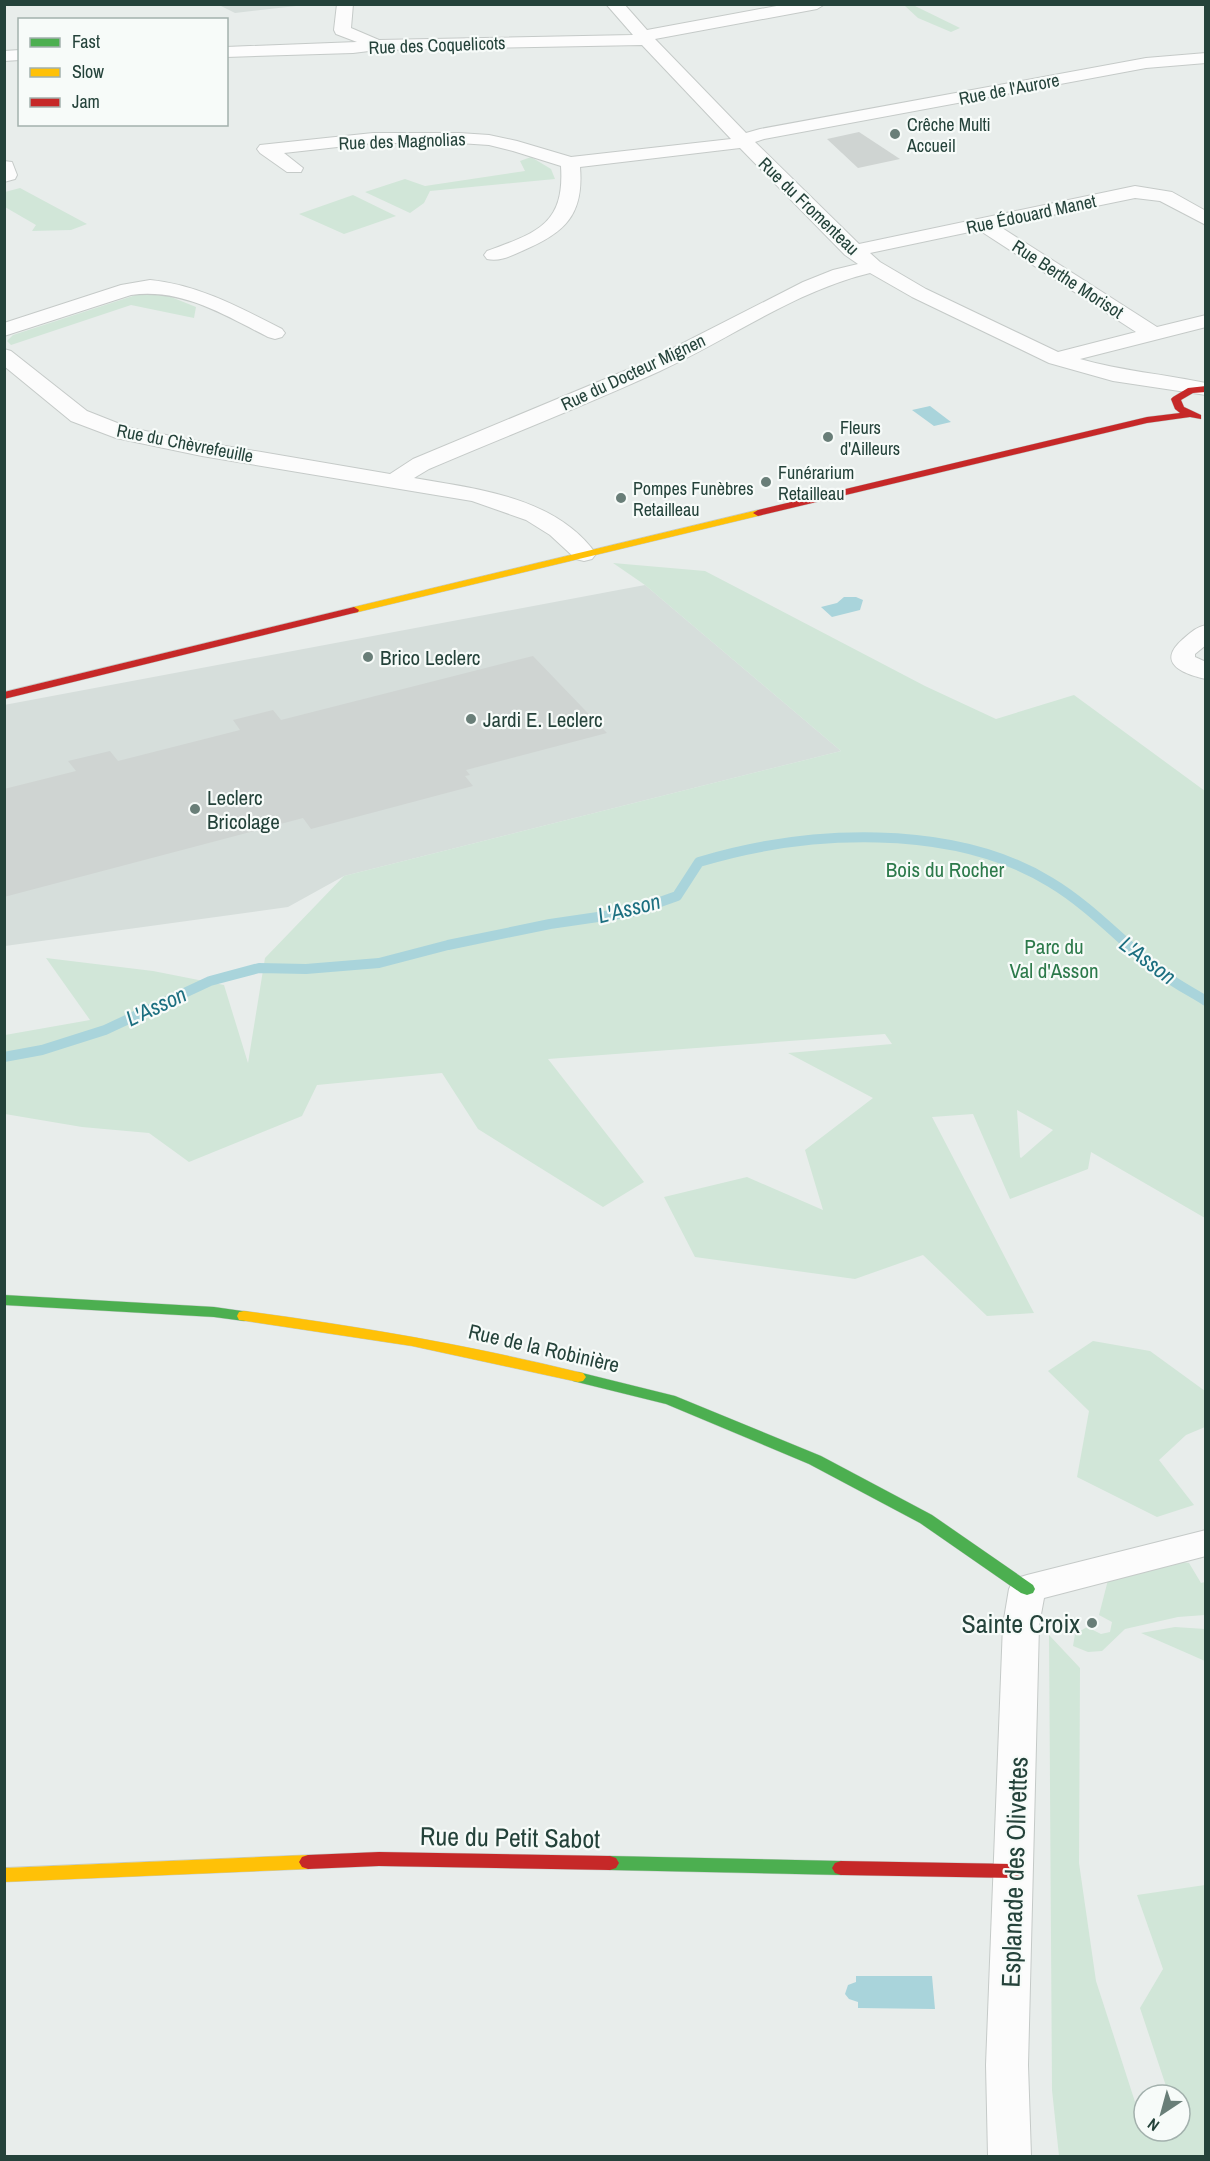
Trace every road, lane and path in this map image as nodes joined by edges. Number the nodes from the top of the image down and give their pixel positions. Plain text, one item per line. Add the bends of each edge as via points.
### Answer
1 (345, 4) edge
2 (614, 4) edge
3 (818, 4) edge
4 (646, 38) junction
5 (377, 45) junction
6 (228, 51) edge
7 (1206, 58) edge
8 (743, 141) junction
9 (570, 163) junction
10 (5, 166) edge
11 (294, 168) dead end
12 (4, 177) edge
13 (1206, 219) edge
14 (983, 224) junction
15 (852, 251) junction
16 (494, 255) dead end
17 (873, 266) junction
18 (1206, 321) edge
19 (4, 330) edge
20 (275, 333) dead end
21 (1153, 334) junction
22 (4, 355) edge
23 (1056, 359) junction
24 (1113, 375) junction
25 (1204, 389) edge
26 (1176, 400) junction
27 (1191, 414) junction
28 (1206, 418) edge
29 (1147, 420) junction
30 (391, 481) junction
31 (584, 554) junction
32 (1206, 632) edge
33 (1206, 672) edge
34 (4, 696) edge
35 (4, 1300) edge
36 (1206, 1543) edge
37 (1027, 1589) junction
38 (1014, 1871) junction
39 (4, 1875) edge
40 (1009, 2157) edge

1 - 5 street via 342,30
2 - 4 street, Rue du Fromenteau
3 - 4 street, Rue des Coquelicots
4 - 5 street, Rue des Coquelicots
4 - 8 street, Rue du Fromenteau
5 - 6 street, Rue des Coquelicots
7 - 8 street, Rue de l'Aurore via 1146,63
8 - 9 street, Rue des Magnolias
8 - 15 street, Rue du Fromenteau
9 - 11 street, Rue des Magnolias via 507,144 459,138 374,138 266,148
9 - 16 street via 572,187 568,207 555,223 538,237
10 - 12 street via 8,175
13 - 14 street, Rue Édouard Manet via 1165,196 1135,192
14 - 15 street, Rue Édouard Manet
14 - 21 street, Rue Berthe Morisot
15 - 17 street, Rue du Fromenteau
17 - 23 street, Rue du Fromenteau via 928,298
17 - 30 street, Rue du Docteur Mignen via 810,286 653,366 421,464
18 - 21 street
19 - 20 street via 150,286 205,298
21 - 23 street
22 - 30 street, Rue du Chèvrefeuille via 79,416 124,434
23 - 24 street, Rue du Fromenteau
24 - 25 street, Rue du Fromenteau
24 - 26 street, Rue du Fromenteau
25 - 26 main road via 1182,393
26 - 27 main road via 1180,409
26 - 29 main road via 1164,412
27 - 28 main road
27 - 29 main road
29 - 31 main road
30 - 31 street via 474,495 512,506 547,520
31 - 34 main road
32 - 33 street via 1183,652 1183,661
35 - 37 main road, Rue de la Robinière via 214,1312 340,1328 524,1363 670,1400 815,1460 926,1519
36 - 37 street
37 - 38 street, Esplanade des Olivettes via 1021,1625
38 - 39 main road, Rue du Petit Sabot via 379,1859
38 - 40 street, Esplanade des Olivettes via 1007,2065

